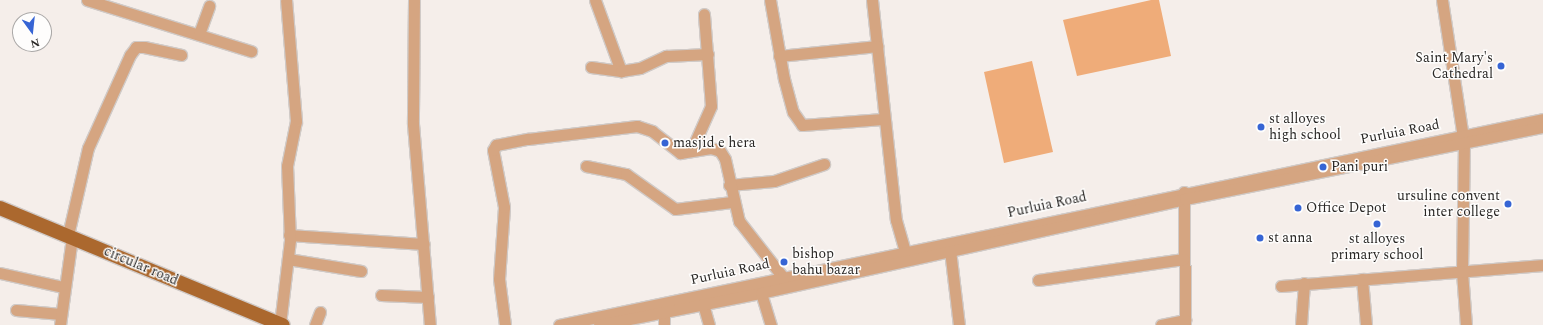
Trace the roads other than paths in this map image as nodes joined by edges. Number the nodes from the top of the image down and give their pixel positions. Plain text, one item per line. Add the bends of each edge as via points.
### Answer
1 (87, 0) edge
2 (286, 0) edge
3 (414, 0) edge
4 (595, 0) edge
5 (770, 0) edge
6 (872, 0) edge
7 (1442, 0) edge
8 (209, 6) dead end
9 (704, 14) dead end
10 (199, 34) junction
11 (877, 46) junction
12 (251, 52) dead end
13 (708, 54) junction
14 (181, 55) dead end
15 (779, 56) junction
16 (591, 67) dead end
17 (621, 71) junction
18 (883, 119) junction
19 (1543, 119) edge
20 (1543, 127) edge
21 (1464, 139) junction
22 (691, 151) junction
23 (824, 164) dead end
24 (586, 166) dead end
25 (729, 184) junction
26 (1184, 195) junction
27 (732, 202) junction
28 (0, 208) edge
29 (0, 217) edge
30 (290, 236) junction
31 (70, 239) junction
32 (424, 244) junction
33 (950, 250) junction
34 (906, 255) junction
35 (288, 259) junction
36 (1183, 259) junction
37 (1543, 265) edge
38 (361, 271) dead end
39 (1462, 272) junction
40 (0, 274) edge
41 (784, 276) junction
42 (1362, 279) junction
43 (1038, 280) dead end
44 (1304, 283) junction
45 (1281, 286) dead end
46 (63, 287) junction
47 (787, 287) junction
48 (761, 293) junction
49 (381, 295) dead end
50 (428, 297) junction
51 (703, 304) junction
52 (664, 306) junction
53 (16, 310) dead end
54 (320, 312) dead end
55 (61, 319) edge
56 (1185, 323) edge
57 (262, 325) edge
58 (282, 325) edge
59 (315, 325) edge
60 (430, 325) edge
61 (504, 325) edge
62 (558, 325) edge
63 (599, 325) edge
64 (664, 325) edge
65 (709, 325) edge
66 (771, 325) edge
67 (959, 325) edge
68 (1161, 325) edge
69 (1302, 325) edge
70 (1366, 325) edge
71 (1466, 325) edge

1 - 10 street
2 - 30 street via 296,121 287,166
3 - 32 street via 411,93
4 - 17 street
5 - 15 street
6 - 11 street
7 - 21 street
8 - 10 street
9 - 13 street
10 - 12 street
11 - 15 street
11 - 18 street
13 - 17 street via 666,56 640,68
13 - 22 street via 711,106
14 - 31 street via 144,47 136,47 130,55 88,148
15 - 18 street via 793,112 802,125
16 - 17 street
18 - 34 street via 898,236
19 - 21 street, Purluia Road
20 - 21 street, Purluia Road
21 - 26 street, Purluia Road
21 - 39 street
22 - 25 street via 711,148 720,151 725,158
22 - 61 street via 680,153 652,131 637,126 528,139 494,147 504,207 498,279
23 - 25 street via 774,180
24 - 27 street via 631,176 662,203 675,209
25 - 27 street
26 - 33 street, Purluia Road
26 - 34 street, Purluia Road
26 - 36 street
27 - 41 street via 746,231
28 - 31 main road, circular road
29 - 31 main road, circular road
30 - 32 street
30 - 35 street
31 - 46 street
31 - 57 main road, circular road
31 - 58 main road, circular road
32 - 50 street
33 - 34 street, Purluia Road
33 - 67 street
34 - 41 street, Purluia Road
34 - 47 street, Purluia Road
35 - 38 street
35 - 58 street
36 - 43 street
36 - 56 street
37 - 39 street
39 - 42 street
39 - 71 street
40 - 46 street
41 - 47 street
41 - 52 street, Purluia Road
42 - 44 street
42 - 70 street
44 - 45 street
44 - 69 street
46 - 55 street
47 - 48 street, Purluia Road
48 - 51 street, Purluia Road
48 - 66 street
49 - 50 street
50 - 60 street
51 - 52 street, Purluia Road
51 - 65 street
52 - 62 street, Purluia Road
52 - 63 street, Purluia Road
52 - 64 street
53 - 55 street
54 - 59 street
56 - 68 street

